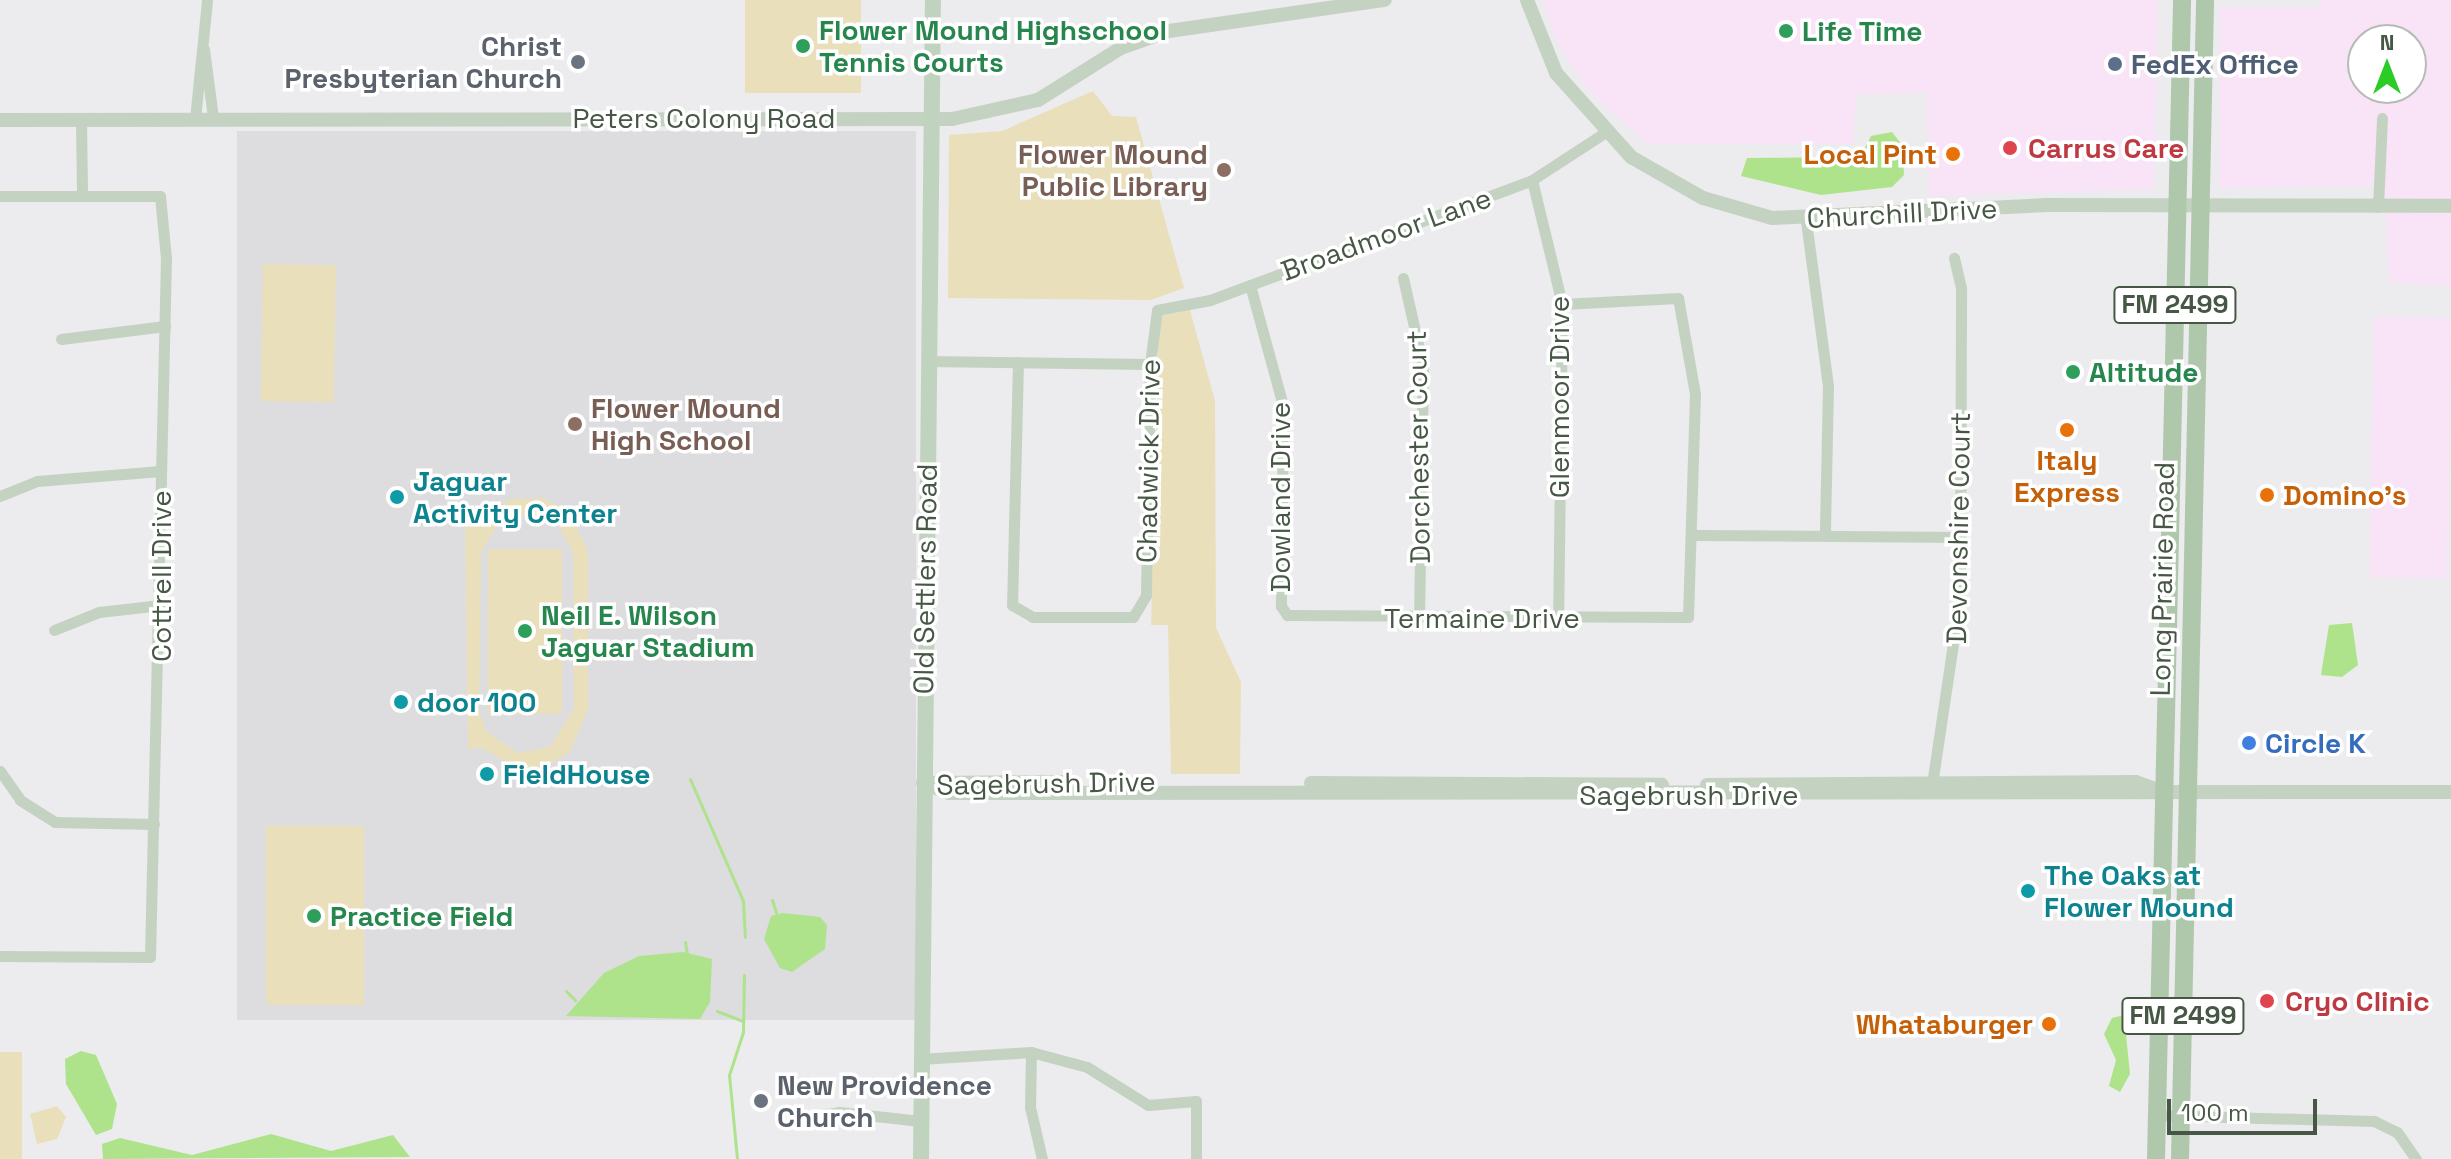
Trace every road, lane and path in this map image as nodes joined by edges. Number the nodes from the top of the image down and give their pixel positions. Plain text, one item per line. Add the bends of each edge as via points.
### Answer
1 (207, 0) edge
2 (933, 0) edge
3 (1385, 0) edge
4 (1527, 0) edge
5 (2182, 0) edge
6 (2191, 0) edge
7 (2205, 0) edge
8 (2202, 45) junction
9 (204, 49) junction
10 (213, 117) junction
11 (2382, 118) dead end
12 (195, 119) junction
13 (0, 120) edge
14 (81, 120) junction
15 (930, 120) junction
16 (1604, 133) junction
17 (1532, 180) junction
18 (0, 196) edge
19 (82, 196) junction
20 (2451, 206) edge
21 (2378, 207) junction
22 (2177, 208) junction
23 (2197, 208) junction
24 (1806, 221) junction
25 (1954, 258) dead end
26 (1403, 278) dead end
27 (1250, 285) junction
28 (1562, 304) junction
29 (1157, 310) joint
30 (165, 326) junction
31 (61, 339) dead end
32 (927, 361) junction
33 (1018, 362) junction
34 (1150, 364) junction
35 (161, 471) junction
36 (0, 496) edge
37 (2171, 506) junction
38 (2191, 508) junction
39 (1692, 535) junction
40 (1825, 535) junction
41 (1961, 537) junction
42 (161, 605) junction
43 (1287, 615) joint
44 (1419, 618) junction
45 (1558, 618) junction
46 (54, 630) dead end
47 (0, 771) edge
48 (2043, 782) junction
49 (923, 783) junction
50 (1931, 789) junction
51 (2186, 791) junction
52 (2164, 792) junction
53 (2451, 792) edge
54 (1999, 795) junction
55 (154, 824) junction
56 (0, 956) edge
57 (1031, 1052) junction
58 (920, 1059) junction
59 (2157, 1115) junction
60 (2182, 1116) junction
61 (801, 1117) dead end
62 (921, 1121) junction
63 (921, 1159) edge
64 (1042, 1159) edge
65 (1196, 1159) edge
66 (2156, 1159) edge
67 (2180, 1159) edge
68 (2416, 1159) edge

1 - 9 street
2 - 15 main road, Old Settlers Road
3 - 15 street, Peters Colony Road via 1169,31 1121,48 1024,106
4 - 16 street, Churchill Drive via 1556,73
5 - 22 main road, Long Prairie Road / FM 2499
6 - 8 main road
7 - 8 main road, Long Prairie Road / FM 2499
8 - 23 main road, Long Prairie Road / FM 2499
9 - 10 street
9 - 12 street
10 - 12 street, Peters Colony Road
10 - 15 street, Peters Colony Road
11 - 21 street
12 - 14 street, Peters Colony Road
13 - 14 street, Peters Colony Road
14 - 19 street
15 - 32 main road, Old Settlers Road
16 - 17 street, Broadmoor Lane
16 - 24 street, Churchill Drive via 1631,157 1703,198
17 - 27 street, Broadmoor Lane
17 - 28 street, Glenmoor Drive
18 - 19 street
19 - 30 street, Cottrell Drive via 160,196
20 - 21 street, Churchill Drive
21 - 23 street, Churchill Drive
22 - 23 street, Churchill Drive
22 - 24 street, Churchill Drive via 2047,205
22 - 37 main road, Long Prairie Road / FM 2499
23 - 38 main road, Long Prairie Road / FM 2499
24 - 40 street via 1828,386
25 - 41 street, Devonshire Court via 1961,288
26 - 44 street, Dorchester Court via 1423,366
27 - 29 street, Broadmoor Lane
27 - 43 street, Dowland Drive via 1283,406 1281,606
28 - 39 street via 1678,298 1695,394
28 - 45 street, Glenmoor Drive
29 - 34 street, Chadwick Drive
30 - 31 street
30 - 35 street, Cottrell Drive
32 - 33 street
32 - 49 main road, Old Settlers Road
33 - 34 street
33 - 34 street, Chadwick Drive via 1016,613 1141,612
35 - 36 street via 37,481
35 - 42 street, Cottrell Drive
37 - 38 main road
37 - 52 main road, Long Prairie Road / FM 2499
38 - 51 main road, Long Prairie Road / FM 2499
39 - 40 street
39 - 45 street, Termaine Drive via 1688,617
40 - 41 street
41 - 50 street, Devonshire Court via 1957,642
42 - 46 street via 99,612
42 - 55 street, Cottrell Drive
43 - 44 street, Termaine Drive
44 - 45 street, Termaine Drive
47 - 55 street via 20,800 55,822
48 - 50 street, Sagebrush Drive
48 - 52 street, Sagebrush Drive via 2136,782
48 - 54 street via 2038,790
49 - 50 street, Sagebrush Drive via 949,793
49 - 58 main road, Old Settlers Road
50 - 54 street, Sagebrush Drive
51 - 52 street, Sagebrush Drive
51 - 53 street, Sagebrush Drive
51 - 60 main road, Long Prairie Road / FM 2499
52 - 54 street, Sagebrush Drive
52 - 59 main road, Long Prairie Road / FM 2499
55 - 56 street, Cottrell Drive via 150,957
57 - 58 street
57 - 64 street via 1030,1107
57 - 65 street via 1087,1067 1148,1105 1196,1101
58 - 62 main road, Old Settlers Road
59 - 60 street
59 - 66 main road, Long Prairie Road / FM 2499
60 - 67 main road, Long Prairie Road / FM 2499
60 - 68 street via 2374,1121 2397,1132
61 - 62 street via 839,1112
62 - 63 main road, Old Settlers Road

